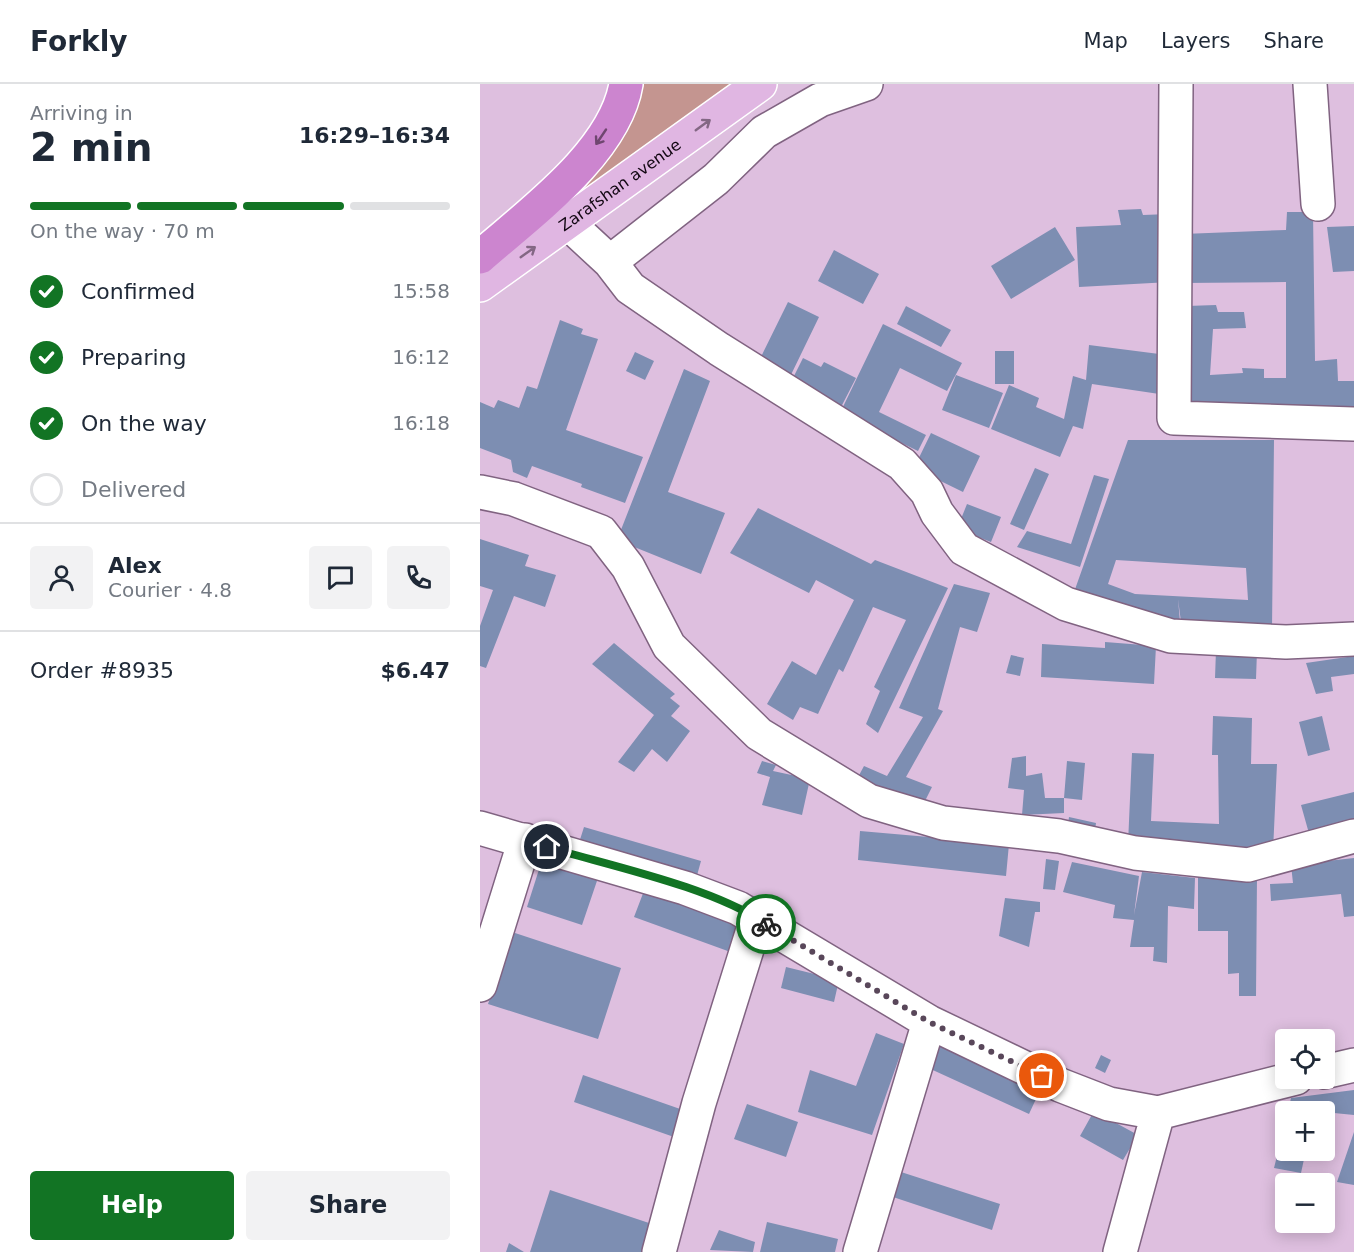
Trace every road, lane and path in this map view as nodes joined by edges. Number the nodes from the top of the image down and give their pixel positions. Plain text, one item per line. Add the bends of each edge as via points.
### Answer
1 (626, 84) edge
2 (760, 84) edge
3 (866, 84) edge
4 (1176, 84) edge
5 (1310, 84) edge
6 (1318, 204) dead end
7 (569, 224) junction
8 (480, 257) edge
9 (610, 262) junction
10 (480, 285) edge
11 (1354, 424) edge
12 (480, 492) edge
13 (1354, 639) edge
14 (480, 828) edge
15 (1354, 836) edge
16 (525, 840) junction
17 (757, 917) junction
18 (480, 985) edge
19 (929, 1022) junction
20 (1354, 1065) edge
21 (1335, 1069) edge
22 (1275, 1083) edge
23 (1158, 1113) junction
24 (659, 1252) edge
25 (860, 1252) edge
26 (1120, 1252) edge

1 -> 8 highway via 614,116 586,158
7 -> 2 main road, Zarafshan avenue
3 - 9 street via 820,100 764,132 716,179
4 - 11 street via 1174,418
5 - 6 street
7 - 9 street
10 -> 7 main road, Zarafshan avenue
9 - 13 street via 640,295 902,464 927,492 937,513 964,549 1066,604 1171,636 1286,642
12 - 15 street via 514,499 601,532 628,567 669,646 759,734 869,801 943,823 1059,836 1135,853 1248,866
14 - 16 street
16 - 17 street via 685,888
16 - 18 street
17 - 19 street
17 - 24 street via 699,1103
19 - 23 street via 1070,1089 1109,1104
19 - 25 street
20 - 21 street
22 - 23 street
23 - 26 street

